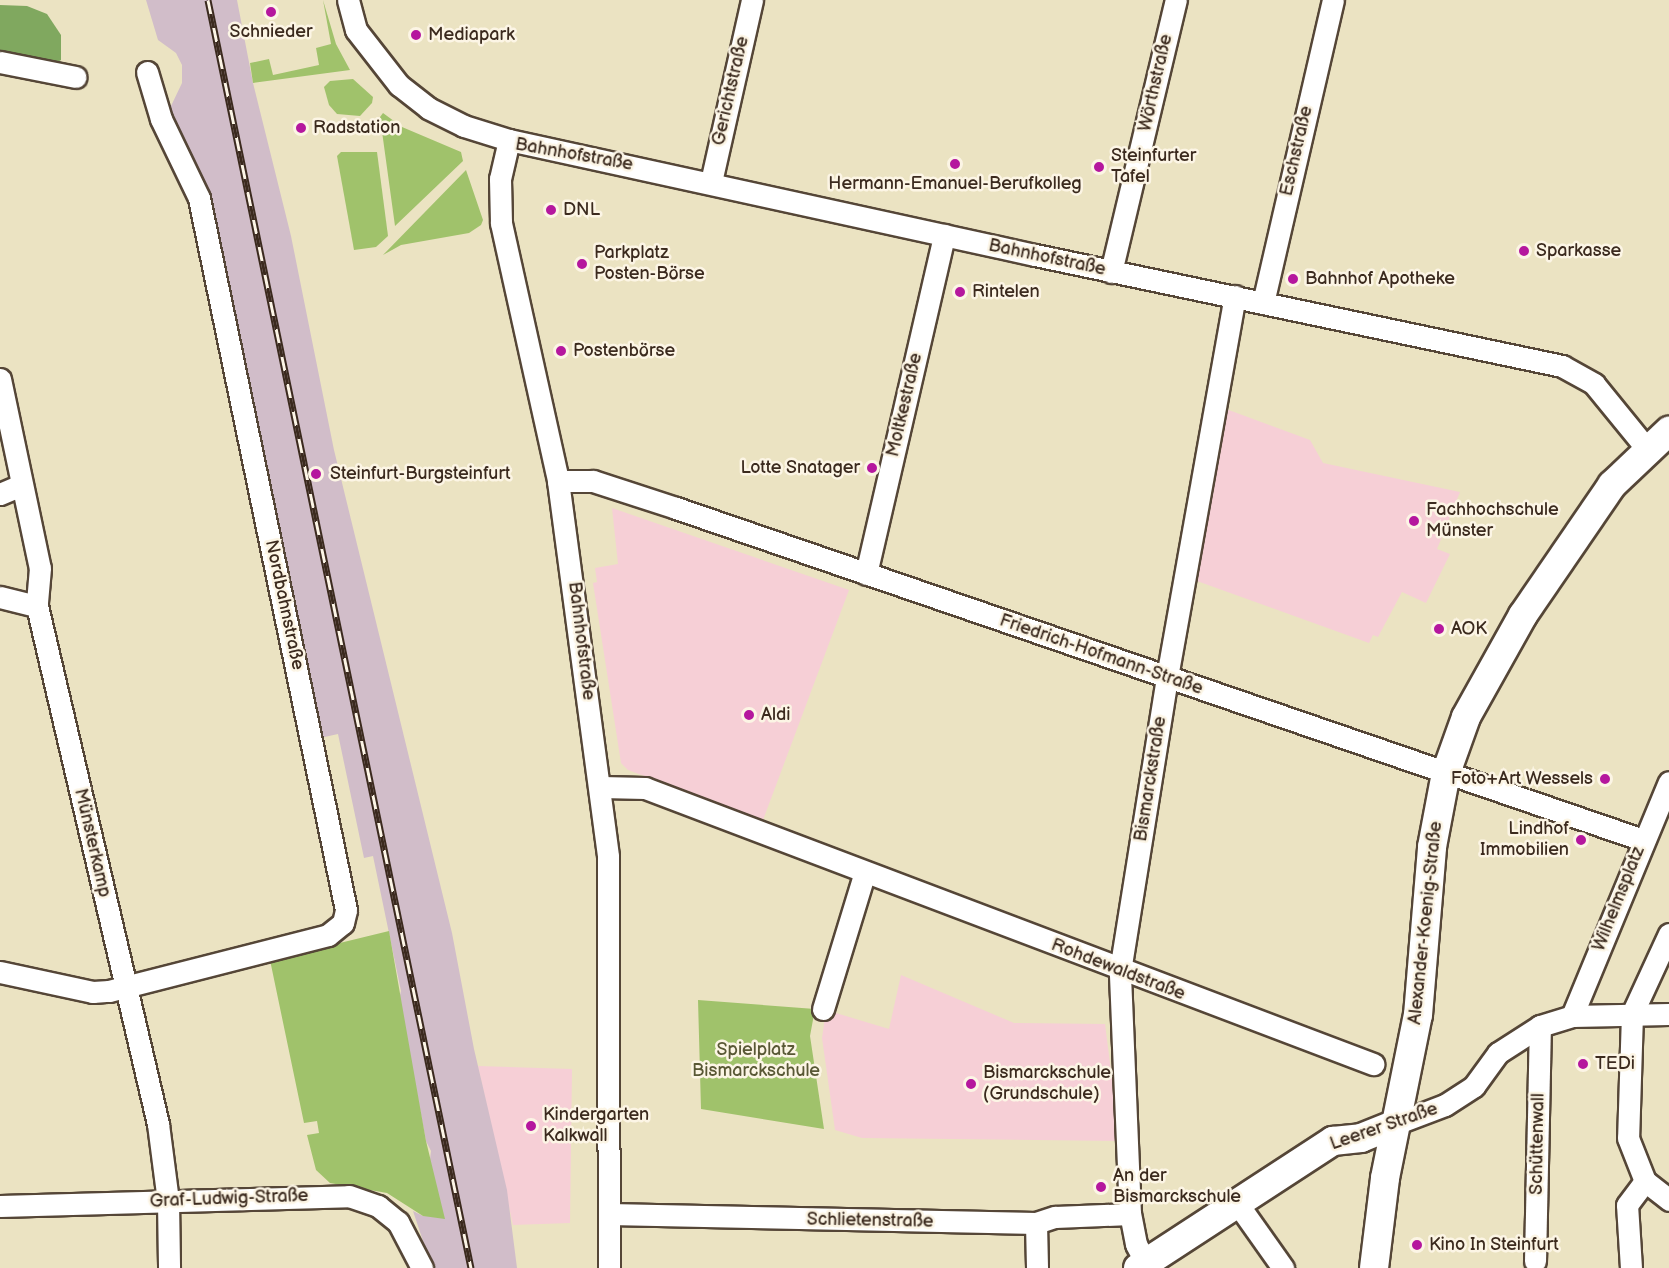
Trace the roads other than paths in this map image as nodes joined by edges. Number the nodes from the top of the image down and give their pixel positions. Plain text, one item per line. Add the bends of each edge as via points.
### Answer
1 (348, 0) edge
2 (752, 0) edge
3 (1176, 0) edge
4 (1333, 0) edge
5 (0, 62) edge
6 (147, 72) dead end
7 (76, 77) dead end
8 (508, 140) junction
9 (711, 182) junction
10 (944, 235) junction
11 (1111, 272) junction
12 (1235, 296) junction
13 (1263, 303) junction
14 (0, 384) edge
15 (1669, 431) edge
16 (1647, 448) junction
17 (558, 481) junction
18 (21, 484) junction
19 (0, 494) edge
20 (866, 574) junction
21 (0, 597) edge
22 (37, 606) junction
23 (1167, 677) junction
24 (1446, 773) junction
25 (1669, 783) edge
26 (601, 787) junction
27 (1642, 840) junction
28 (865, 872) junction
29 (1669, 934) edge
30 (1120, 971) junction
31 (0, 972) edge
32 (125, 985) junction
33 (823, 1009) dead end
34 (1632, 1014) junction
35 (1669, 1014) edge
36 (1572, 1016) junction
37 (1540, 1026) junction
38 (1373, 1064) dead end
39 (1395, 1125) junction
40 (1646, 1181) junction
41 (1669, 1200) edge
42 (168, 1202) junction
43 (1237, 1203) junction
44 (0, 1206) edge
45 (609, 1214) junction
46 (1130, 1214) junction
47 (1035, 1223) junction
48 (1535, 1261) dead end
49 (1142, 1265) edge
50 (169, 1268) edge
51 (422, 1268) edge
52 (609, 1268) edge
53 (1037, 1268) edge
54 (1283, 1268) edge
55 (1374, 1268) edge
56 (1631, 1268) edge

1 - 8 street via 356,30 399,85 446,118
2 - 9 street, Gerichtstraße
3 - 11 street, Wörthstraße
4 - 13 street, Eschstraße
5 - 7 street
6 - 32 street, Nordbahnstraße via 161,119 199,198 346,910 343,923 328,934
8 - 9 street, Bahnhofstraße
8 - 17 street, Bahnhofstraße via 500,179 501,223
9 - 10 street, Bahnhofstraße
10 - 11 street, Bahnhofstraße
10 - 20 street, Moltkestraße
11 - 12 street, Bahnhofstraße
12 - 13 street, Bahnhofstraße
12 - 23 street, Bismarckstraße
13 - 16 street, Bahnhofstraße via 1562,366 1594,384
14 - 18 street, Münsterkamp
15 - 16 main road, Alexander-Koenig-Straße
16 - 24 main road, Alexander-Koenig-Straße via 1612,485 1522,615 1466,717
17 - 20 street, Friedrich-Hofmann-Straße via 593,481
17 - 26 street, Bahnhofstraße
18 - 19 street
18 - 22 street, Münsterkamp via 40,568
20 - 23 street, Friedrich-Hofmann-Straße
21 - 22 street
22 - 32 street, Münsterkamp
23 - 24 street, Friedrich-Hofmann-Straße
23 - 30 street, Bismarckstraße
24 - 27 street, Friedrich-Hofmann-Straße
24 - 39 main road, Alexander-Koenig-Straße via 1432,847 1418,1015
25 - 27 street, Wilhelmsplatz
26 - 28 street, Rohdewaldstraße via 645,788
26 - 45 street, Bahnhofstraße via 611,896
27 - 36 street, Wilhelmsplatz
28 - 30 street, Rohdewaldstraße
28 - 33 street
29 - 34 street
30 - 38 street, Rohdewaldstraße
30 - 46 street, Bismarckstraße
31 - 32 street, Nordbahnstraße via 93,992
32 - 42 street, Münsterkamp via 158,1124
34 - 35 street, Leerer Straße
34 - 36 street, Leerer Straße
34 - 40 street via 1628,1138
36 - 37 street, Leerer Straße
37 - 39 street, Leerer Straße via 1498,1053 1474,1086 1445,1105
37 - 48 street, Schüttenwall
39 - 43 main road, Leerer Straße via 1361,1137 1333,1141
39 - 55 main road, Alexander-Koenig-Straße
40 - 41 street
40 - 56 street via 1627,1205
42 - 44 street, Graf-Ludwig-Straße
42 - 50 street, Münsterkamp
42 - 51 street, Graf-Ludwig-Straße via 349,1196 388,1212 407,1234
43 - 49 main road, Leerer Straße
43 - 54 street
45 - 47 street, Schlietenstraße
45 - 52 street, Bahnhofstraße
46 - 47 street, Schlietenstraße via 1055,1217
46 - 49 street, Bismarckstraße
47 - 53 street

